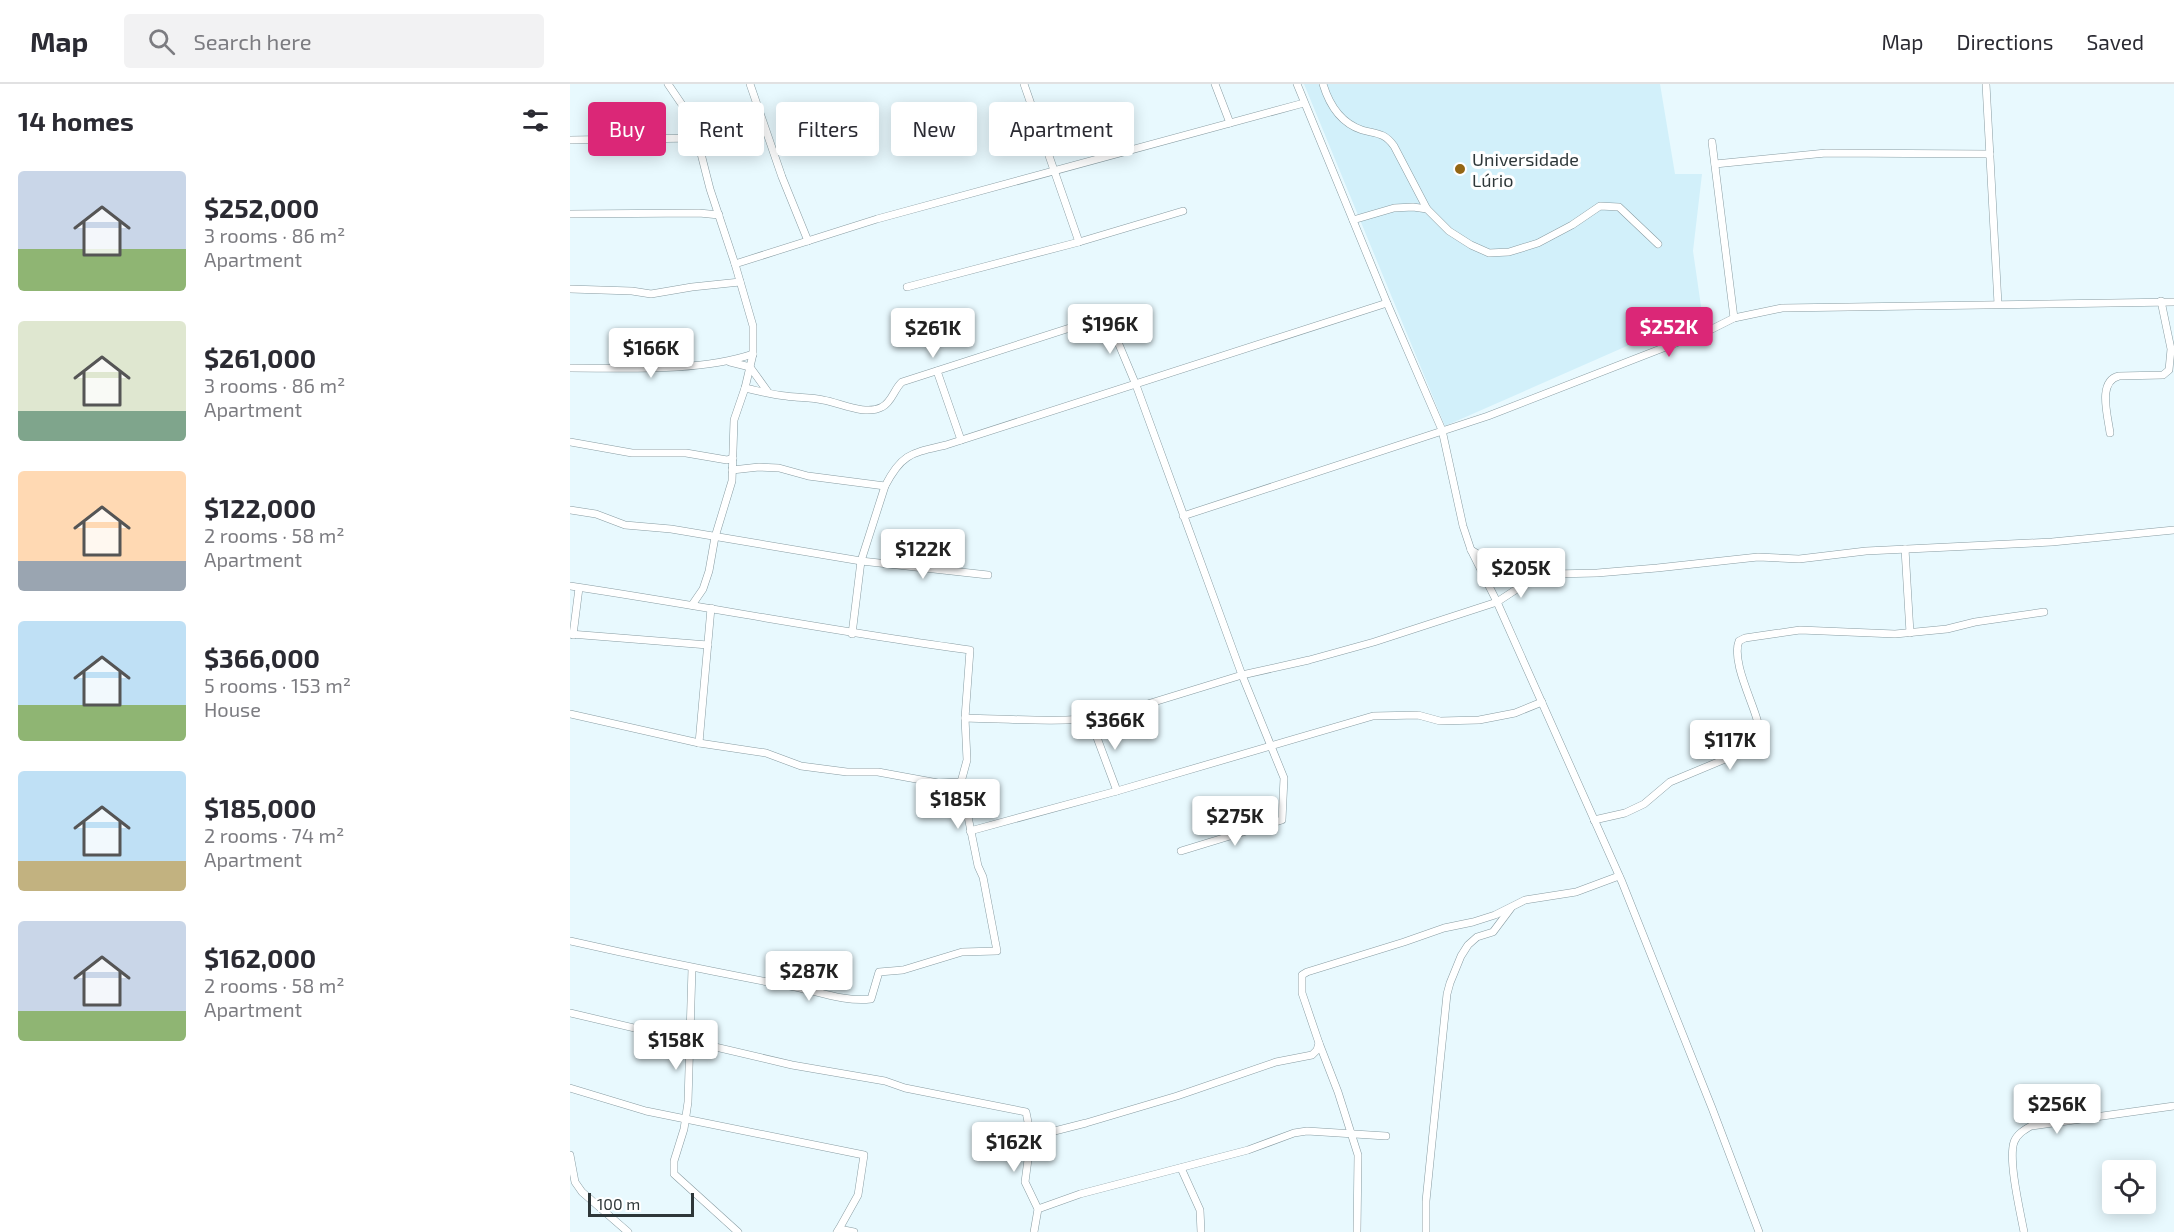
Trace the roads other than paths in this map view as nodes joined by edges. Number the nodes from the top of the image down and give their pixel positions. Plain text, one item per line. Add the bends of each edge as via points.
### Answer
1 (668, 84) edge
2 (750, 84) edge
3 (1024, 84) edge
4 (1215, 84) edge
5 (1297, 84) edge
6 (1323, 84) edge
7 (1986, 84) edge
8 (680, 102) edge
9 (1304, 103) junction
10 (1230, 123) junction
11 (678, 138) edge
12 (570, 140) edge
13 (1712, 142) dead end
14 (1990, 154) junction
15 (702, 156) edge
16 (1715, 164) junction
17 (1054, 171) junction
18 (1427, 209) junction
19 (1183, 212) dead end
20 (570, 214) edge
21 (719, 215) junction
22 (1353, 220) junction
23 (808, 241) junction
24 (1079, 242) junction
25 (1659, 244) dead end
26 (735, 264) junction
27 (740, 282) junction
28 (907, 287) dead end
29 (570, 289) edge
30 (2161, 301) junction
31 (2174, 302) edge
32 (1387, 303) junction
33 (1998, 304) junction
34 (1734, 318) junction
35 (753, 354) junction
36 (729, 362) junction
37 (750, 367) junction
38 (570, 368) edge
39 (938, 371) junction
40 (1136, 385) junction
41 (745, 388) junction
42 (768, 392) junction
43 (1442, 430) junction
44 (2110, 433) dead end
45 (961, 440) junction
46 (570, 442) edge
47 (733, 458) junction
48 (732, 470) junction
49 (885, 486) junction
50 (570, 510) edge
51 (1184, 516) junction
52 (2174, 530) edge
53 (715, 537) junction
54 (1905, 549) junction
55 (1471, 550) junction
56 (861, 561) junction
57 (988, 575) dead end
58 (1532, 579) junction
59 (570, 586) edge
60 (579, 588) junction
61 (1497, 602) junction
62 (692, 605) junction
63 (711, 608) junction
64 (2044, 612) dead end
65 (1910, 633) junction
66 (571, 634) edge
67 (852, 634) junction
68 (708, 645) junction
69 (1242, 675) junction
70 (1542, 702) junction
71 (570, 714) edge
72 (965, 718) junction
73 (1090, 719) junction
74 (699, 743) junction
75 (1272, 746) junction
76 (961, 782) junction
77 (1117, 791) junction
78 (1594, 820) junction
79 (970, 831) junction
80 (1181, 851) dead end
81 (1619, 876) junction
82 (1514, 904) junction
83 (570, 941) edge
84 (692, 968) junction
85 (570, 1013) edge
86 (690, 1041) junction
87 (1319, 1043) junction
88 (570, 1088) edge
89 (2174, 1106) edge
90 (685, 1119) junction
91 (1350, 1135) junction
92 (1386, 1136) dead end
93 (1031, 1137) junction
94 (570, 1155) edge
95 (1181, 1168) junction
96 (1038, 1209) junction
97 (838, 1231) edge
98 (628, 1232) edge
99 (738, 1232) edge
100 (853, 1232) edge
101 (1034, 1232) edge
102 (1201, 1232) edge
103 (1357, 1232) edge
104 (1426, 1232) edge
105 (1759, 1232) edge
106 (2024, 1232) edge

1 - 8 street
2 - 23 street
3 - 17 street
4 - 10 street
5 - 9 street
6 - 18 street via 1339,116 1387,137
7 - 14 street
9 - 10 street
9 - 22 street
10 - 17 street
11 - 12 street
13 - 16 street
14 - 16 street via 1826,153
14 - 33 street
15 - 21 street
16 - 34 street
17 - 23 street
17 - 24 street
18 - 22 street via 1394,208
18 - 25 street via 1449,231 1489,254 1538,243 1600,206 1619,207
19 - 24 street
20 - 21 street
21 - 26 street
22 - 32 street
23 - 26 street
24 - 28 street
26 - 27 street
27 - 29 street via 651,294
27 - 35 street via 753,326
30 - 31 street
30 - 33 street
30 - 44 street via 2171,349 2169,370 2163,375 2119,376 2109,382 2106,389
32 - 40 street
32 - 43 street
33 - 34 street via 1782,308
34 - 43 street via 1488,416
35 - 36 street
35 - 37 street
36 - 37 street
36 - 38 street
37 - 41 street
37 - 42 street
39 - 40 street via 1107,316
39 - 42 street via 902,382 888,403 873,410
39 - 45 street
40 - 45 street
40 - 51 street
41 - 42 street
41 - 47 street via 734,420
43 - 51 street
43 - 55 street
45 - 49 street via 903,460 895,466
46 - 47 street via 632,453
47 - 48 street
48 - 49 street via 779,468 808,476
48 - 53 street
49 - 56 street
50 - 53 street via 625,525
51 - 69 street
52 - 54 street via 2052,542
53 - 56 street
53 - 62 street via 709,572
54 - 58 street via 1798,559 1758,557
54 - 65 street
55 - 58 street via 1513,576
55 - 61 street
56 - 57 street
56 - 67 street
58 - 61 street
59 - 60 street
60 - 62 street
60 - 66 street
61 - 69 street via 1309,660
61 - 70 street
62 - 63 street
63 - 67 street
63 - 68 street
64 - 65 street
65 - 78 street via 1800,630 1739,641 1736,648 1744,684 1758,723 1751,743 1742,752 1670,782 1644,804
66 - 68 street
67 - 72 street via 970,650
68 - 74 street
69 - 73 street
69 - 75 street
70 - 75 street via 1479,720 1373,716
70 - 78 street
71 - 74 street
72 - 73 street
72 - 76 street via 967,760
73 - 77 street
74 - 76 street via 766,753 820,769 878,772 938,783
75 - 77 street
75 - 80 street via 1284,778 1282,820
76 - 79 street
77 - 79 street
78 - 81 street
79 - 84 street via 997,951 962,952 903,970 879,972 871,999 864,1000
81 - 82 street via 1576,892
81 - 105 street
82 - 87 street via 1496,915 1302,975 1302,993
82 - 104 street via 1493,932 1468,945 1447,994
83 - 84 street
84 - 86 street
85 - 86 street
86 - 90 street
86 - 93 street via 1026,1112
87 - 91 street
87 - 93 street via 1312,1055 1276,1062 1177,1096
88 - 90 street
89 - 106 street via 2031,1126 2021,1131 2014,1140 2012,1154
90 - 97 street via 864,1155 858,1195
90 - 99 street via 674,1174
91 - 92 street
91 - 95 street via 1294,1133
91 - 103 street via 1358,1155
93 - 96 street via 1025,1182
94 - 98 street via 575,1182 582,1192
95 - 96 street
95 - 102 street via 1200,1210
96 - 101 street
97 - 100 street

